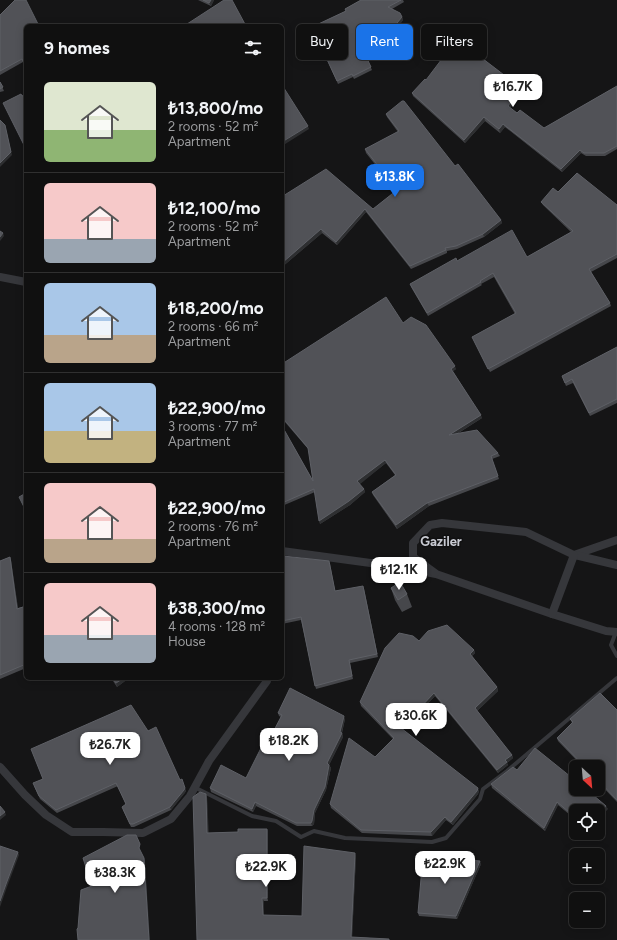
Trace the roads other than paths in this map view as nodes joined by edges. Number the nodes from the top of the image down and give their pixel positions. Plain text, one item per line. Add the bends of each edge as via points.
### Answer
1 (0, 277) edge
2 (24, 282) edge
3 (617, 540) edge
4 (284, 551) edge
5 (574, 555) junction
6 (617, 565) edge
7 (436, 574) junction
8 (552, 614) junction
9 (616, 632) edge
10 (617, 656) edge
11 (617, 678) edge
12 (267, 680) edge
13 (0, 767) edge
14 (194, 787) junction

1 - 2 street
3 - 5 street
4 - 7 street
5 - 6 street
5 - 7 street via 526,532 442,523 430,525 413,543 413,557
5 - 8 street
7 - 8 street
8 - 9 street
9 - 10 lane via 611,645
11 - 14 lane via 483,789 480,799 446,838 432,842 345,838 314,831 301,837 276,821 252,816
12 - 14 street
13 - 14 street via 46,815 72,832 143,833 171,819 190,796

